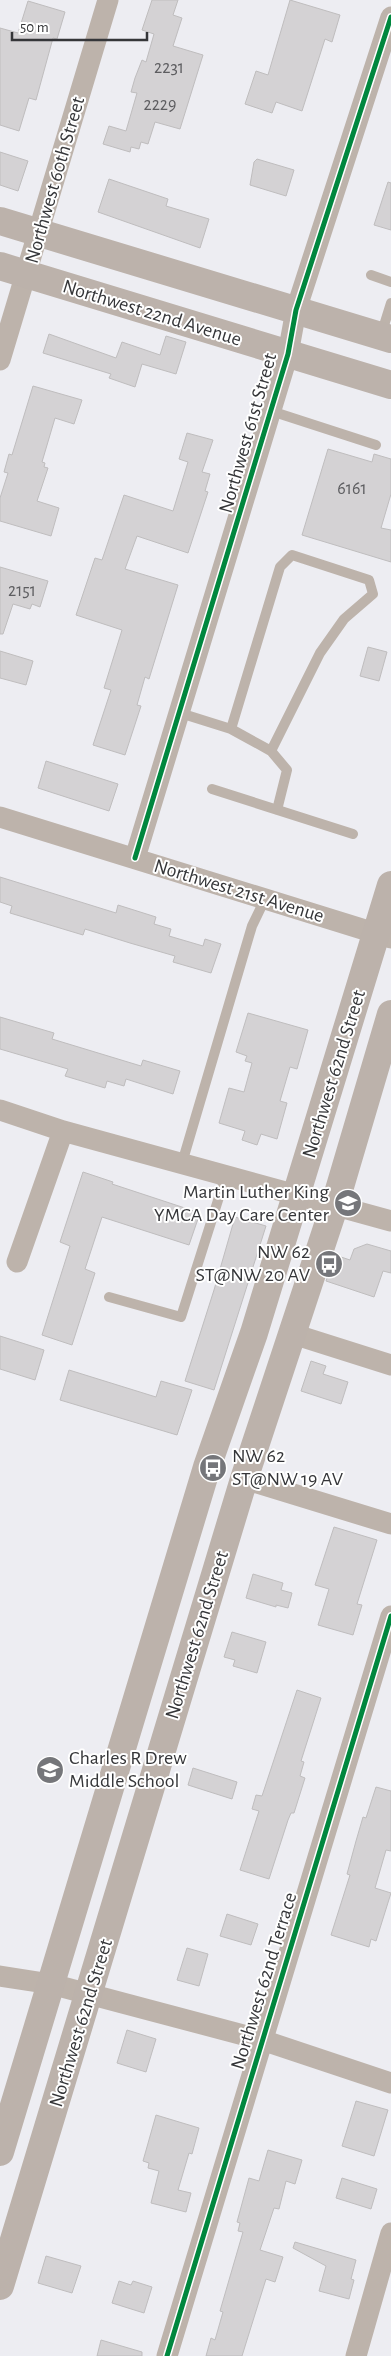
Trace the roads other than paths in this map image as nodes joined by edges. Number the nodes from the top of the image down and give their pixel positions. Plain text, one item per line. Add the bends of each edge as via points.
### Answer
1 (108, 0) edge
2 (391, 16) edge
3 (0, 221) edge
4 (40, 234) junction
5 (0, 266) edge
6 (27, 274) junction
7 (371, 275) dead end
8 (391, 282) edge
9 (391, 303) edge
10 (296, 310) junction
11 (386, 338) edge
12 (288, 354) junction
13 (0, 360) edge
14 (391, 385) edge
15 (271, 411) junction
16 (376, 445) dead end
17 (180, 713) junction
18 (230, 728) junction
19 (271, 751) junction
20 (212, 789) dead end
21 (277, 810) junction
22 (0, 817) edge
23 (353, 834) dead end
24 (135, 858) junction
25 (391, 885) edge
26 (265, 899) junction
27 (384, 936) edge
28 (391, 1014) edge
29 (0, 1110) edge
30 (63, 1131) junction
31 (182, 1162) junction
32 (226, 1175) junction
33 (297, 1196) junction
34 (334, 1207) junction
35 (391, 1221) edge
36 (17, 1262) dead end
37 (110, 1297) dead end
38 (293, 1334) junction
39 (391, 1365) edge
40 (244, 1479) junction
41 (391, 1524) edge
42 (391, 1616) edge
43 (0, 1976) edge
44 (51, 1984) junction
45 (90, 1995) junction
46 (262, 2040) junction
47 (391, 2083) edge
48 (0, 2152) edge
49 (391, 2233) edge
50 (0, 2286) edge
51 (167, 2356) edge
52 (356, 2356) edge

1 - 4 street, Northwest 60th Street
2 - 10 street, Northwest 61st Street
3 - 4 main road
4 - 6 street, Northwest 60th Street
4 - 10 main road
5 - 6 main road, Northwest 22nd Avenue
6 - 12 main road, Northwest 22nd Avenue
6 - 13 street, Northwest 60th Street
7 - 8 lane
9 - 11 lane
10 - 11 main road
10 - 12 street, Northwest 61st Street
12 - 14 main road, Northwest 22nd Avenue
12 - 15 street, Northwest 61st Street
15 - 16 lane
15 - 17 street, Northwest 61st Street
17 - 18 lane
17 - 24 street, Northwest 61st Street
18 - 19 lane
18 - 19 lane via 280,567 292,555 370,580 373,594 344,619 320,653
19 - 21 lane via 287,770
20 - 21 lane
21 - 23 lane
22 - 24 street, Northwest 21st Avenue
24 - 26 street, Northwest 21st Avenue
25 - 27 main road, Northwest 62nd Street
26 - 27 street, Northwest 21st Avenue
26 - 31 lane via 252,926
27 - 33 main road, Northwest 62nd Street
28 - 34 main road, Northwest 62nd Street
29 - 30 street
30 - 31 street
30 - 36 street
31 - 32 street
32 - 33 street
32 - 37 lane via 182,1317
33 - 34 street
33 - 44 main road, Northwest 62nd Street via 254,1334 207,1467
34 - 35 street
34 - 38 main road, Northwest 62nd Street
38 - 39 street
38 - 40 main road, Northwest 62nd Street
40 - 41 street
40 - 45 main road, Northwest 62nd Street
42 - 46 street, Northwest 62nd Terrace
43 - 44 street
44 - 45 street
44 - 48 main road, Northwest 62nd Street
45 - 46 street
45 - 50 main road, Northwest 62nd Street
46 - 47 street
46 - 51 street, Northwest 62nd Terrace
49 - 52 street

